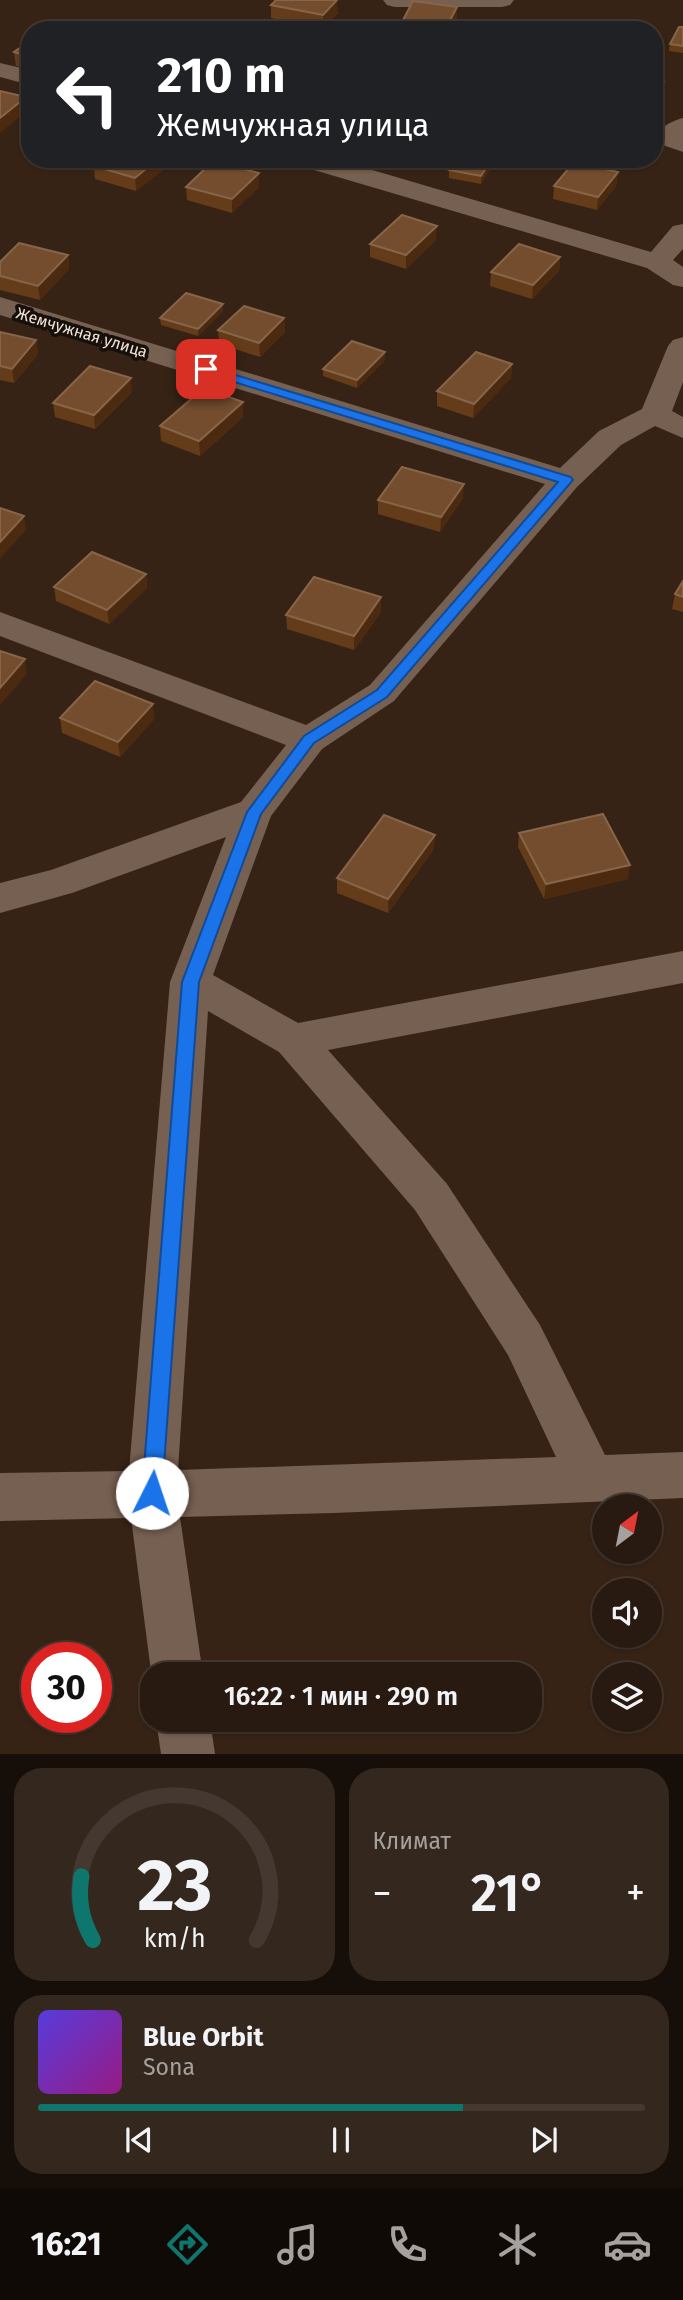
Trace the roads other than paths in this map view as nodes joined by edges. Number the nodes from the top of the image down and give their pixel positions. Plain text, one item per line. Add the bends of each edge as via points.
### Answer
1 (395, 0) edge
2 (502, 0) edge
3 (0, 69) edge
4 (21, 75) edge
5 (337, 168) edge
6 (683, 232) edge
7 (657, 262) junction
8 (683, 279) edge
9 (0, 306) edge
10 (683, 346) edge
11 (669, 422) edge
12 (566, 480) junction
13 (0, 623) edge
14 (309, 740) junction
15 (254, 812) junction
16 (0, 898) edge
17 (683, 967) edge
18 (190, 982) junction
19 (294, 1040) junction
20 (683, 1475) edge
21 (590, 1477) junction
22 (152, 1493) junction
23 (0, 1497) edge
24 (175, 1662) edge
25 (185, 1732) edge
26 (188, 1754) edge

1 - 2 street
3 - 4 street
5 - 7 street
6 - 7 street
7 - 8 street
9 - 12 street, Жемчужная улица
10 - 11 street
11 - 12 street via 610,438
12 - 14 street via 382,693
13 - 14 street
14 - 15 street
15 - 16 street via 58,883
15 - 18 street
17 - 19 street
18 - 19 street
18 - 22 street
19 - 21 street via 431,1197 524,1340
20 - 21 street
21 - 22 street via 334,1490
22 - 23 street
22 - 24 street
25 - 26 street

